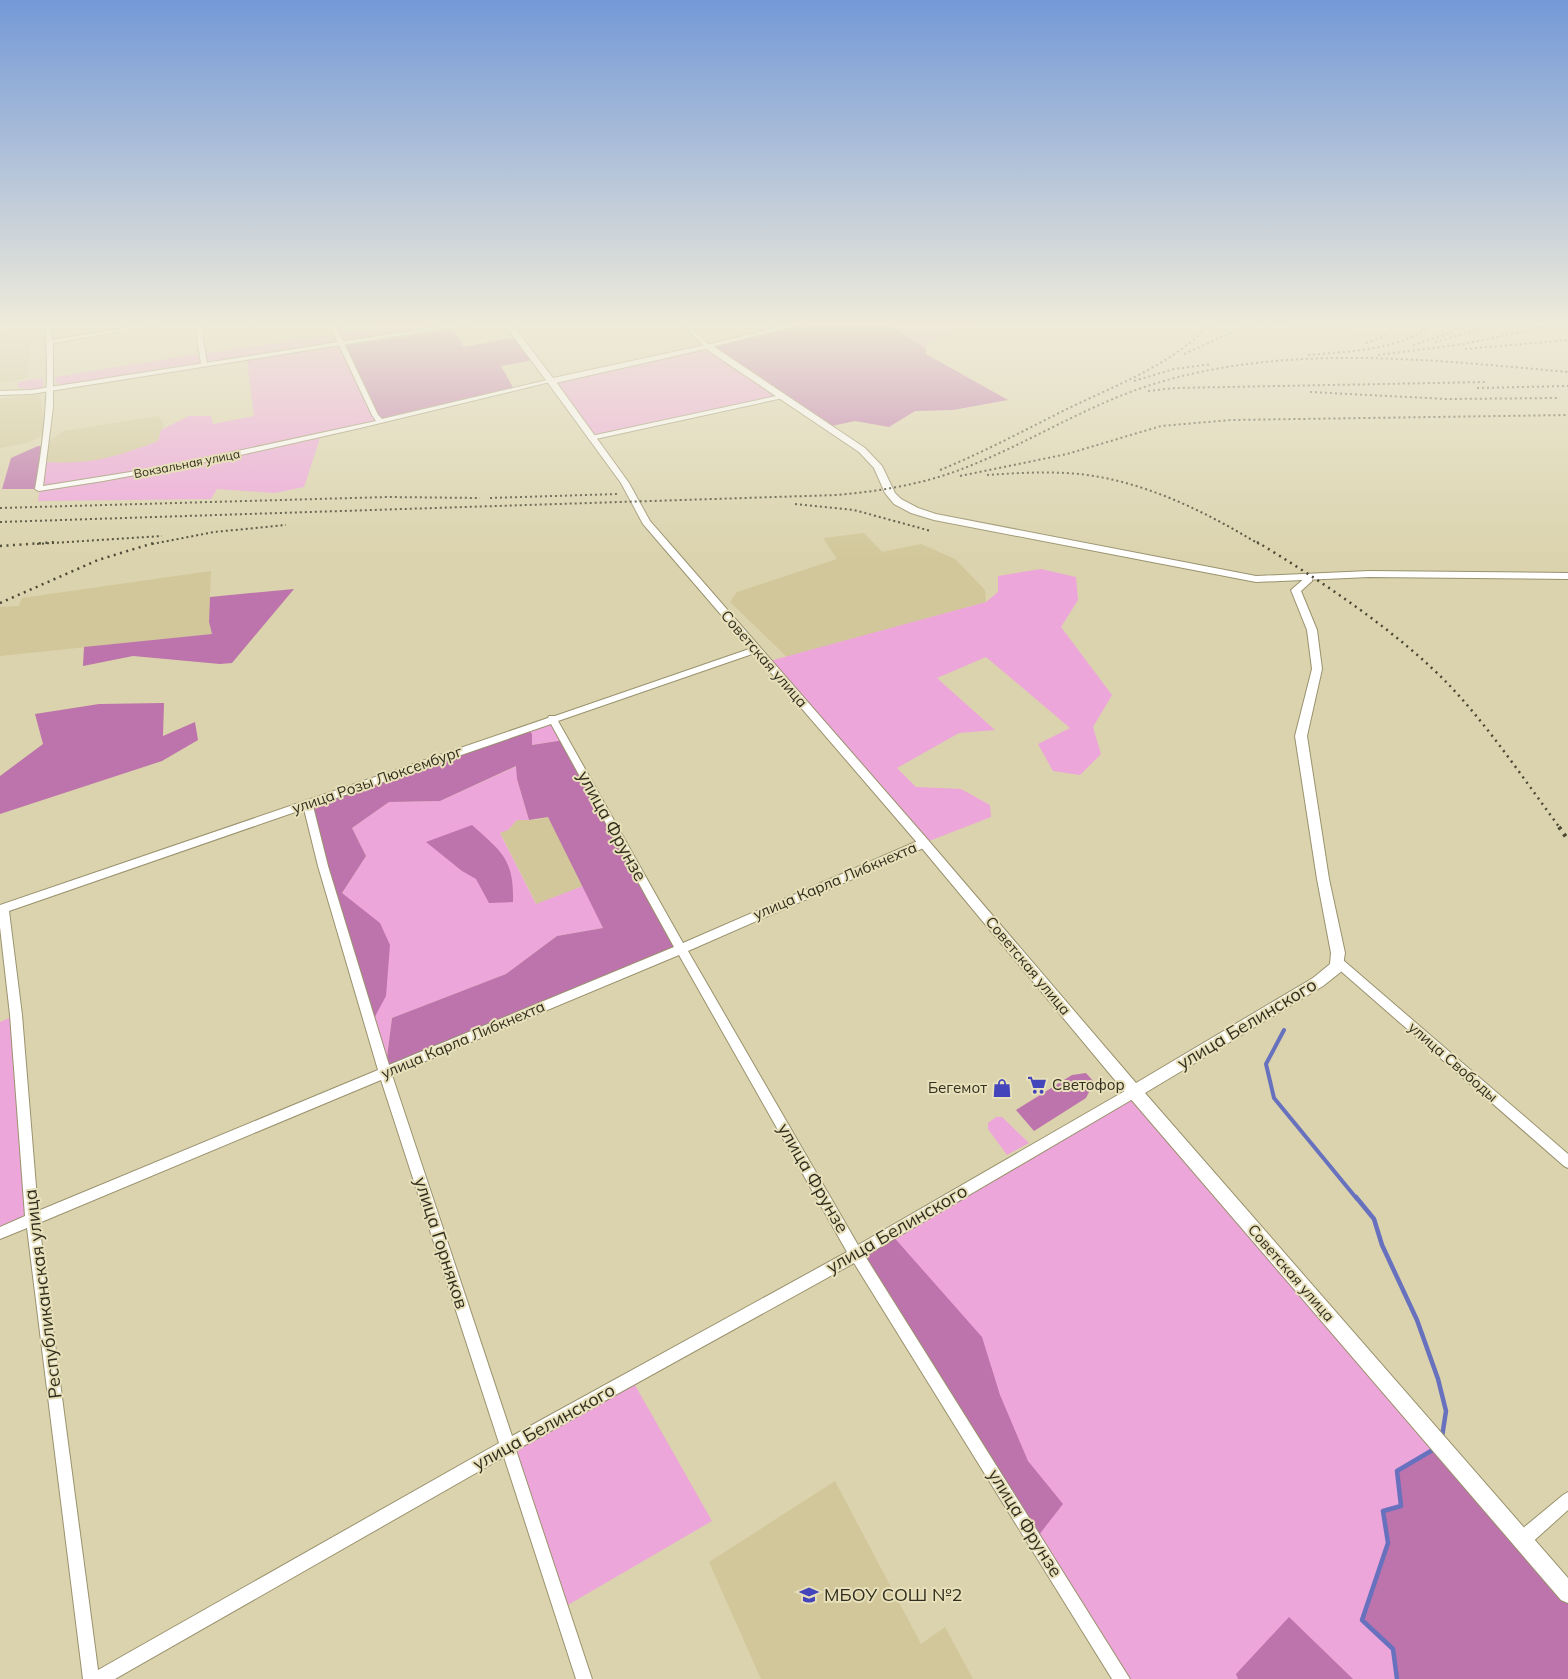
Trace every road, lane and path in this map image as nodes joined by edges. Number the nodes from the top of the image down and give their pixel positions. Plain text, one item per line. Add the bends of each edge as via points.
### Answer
1 (51, 402) edge
2 (369, 402) edge
3 (457, 402) edge
4 (566, 402) edge
5 (756, 402) edge
6 (789, 402) edge
7 (379, 420) junction
8 (591, 438) junction
9 (1568, 576) edge
10 (1310, 579) junction
11 (755, 650) junction
12 (552, 718) junction
13 (308, 804) junction
14 (924, 843) junction
15 (2, 909) edge
16 (680, 949) junction
17 (1339, 963) junction
18 (385, 1073) junction
19 (1134, 1092) junction
20 (1568, 1162) edge
21 (32, 1219) junction
22 (0, 1233) edge
23 (856, 1254) junction
24 (508, 1446) junction
25 (1568, 1500) edge
26 (1522, 1540) junction
27 (1568, 1593) edge
28 (91, 1679) edge
29 (99, 1679) edge
30 (584, 1679) edge
31 (1122, 1679) edge

1 - 7 street, Вокзальная улица via 39,489 222,457
2 - 7 street
3 - 7 street, Вокзальная улица
4 - 8 street, Советская улица
5 - 8 street
6 - 10 main road via 874,460 896,500 926,513 1230,576
8 - 11 street, Советская улица via 625,482 646,522
9 - 10 main road via 1377,574
10 - 17 street via 1296,590 1312,630 1317,669 1301,736
11 - 12 street, улица Розы Люксембург
11 - 14 street, Советская улица
12 - 13 street, улица Розы Люксембург
12 - 16 street, улица Фрунзе
13 - 15 street, улица Розы Люксембург
13 - 18 street, улица Горняков via 323,866
14 - 16 street, улица Карла Либкнехта
14 - 19 street, Советская улица
15 - 21 street, Республиканская улица via 16,1015
16 - 18 street, улица Карла Либкнехта
16 - 23 street, улица Фрунзе
17 - 19 street, улица Белинского via 1318,982
17 - 20 street, улица Свободы
18 - 21 street, улица Карла Либкнехта
18 - 24 street, улица Горняков
19 - 23 street, улица Белинского
19 - 26 street, Советская улица
21 - 22 street, улица Карла Либкнехта
21 - 28 street, Республиканская улица
23 - 24 street, улица Белинского
23 - 31 street, улица Фрунзе
24 - 29 street, улица Белинского
24 - 30 street, улица Горняков
25 - 26 street
26 - 27 street, Советская улица

